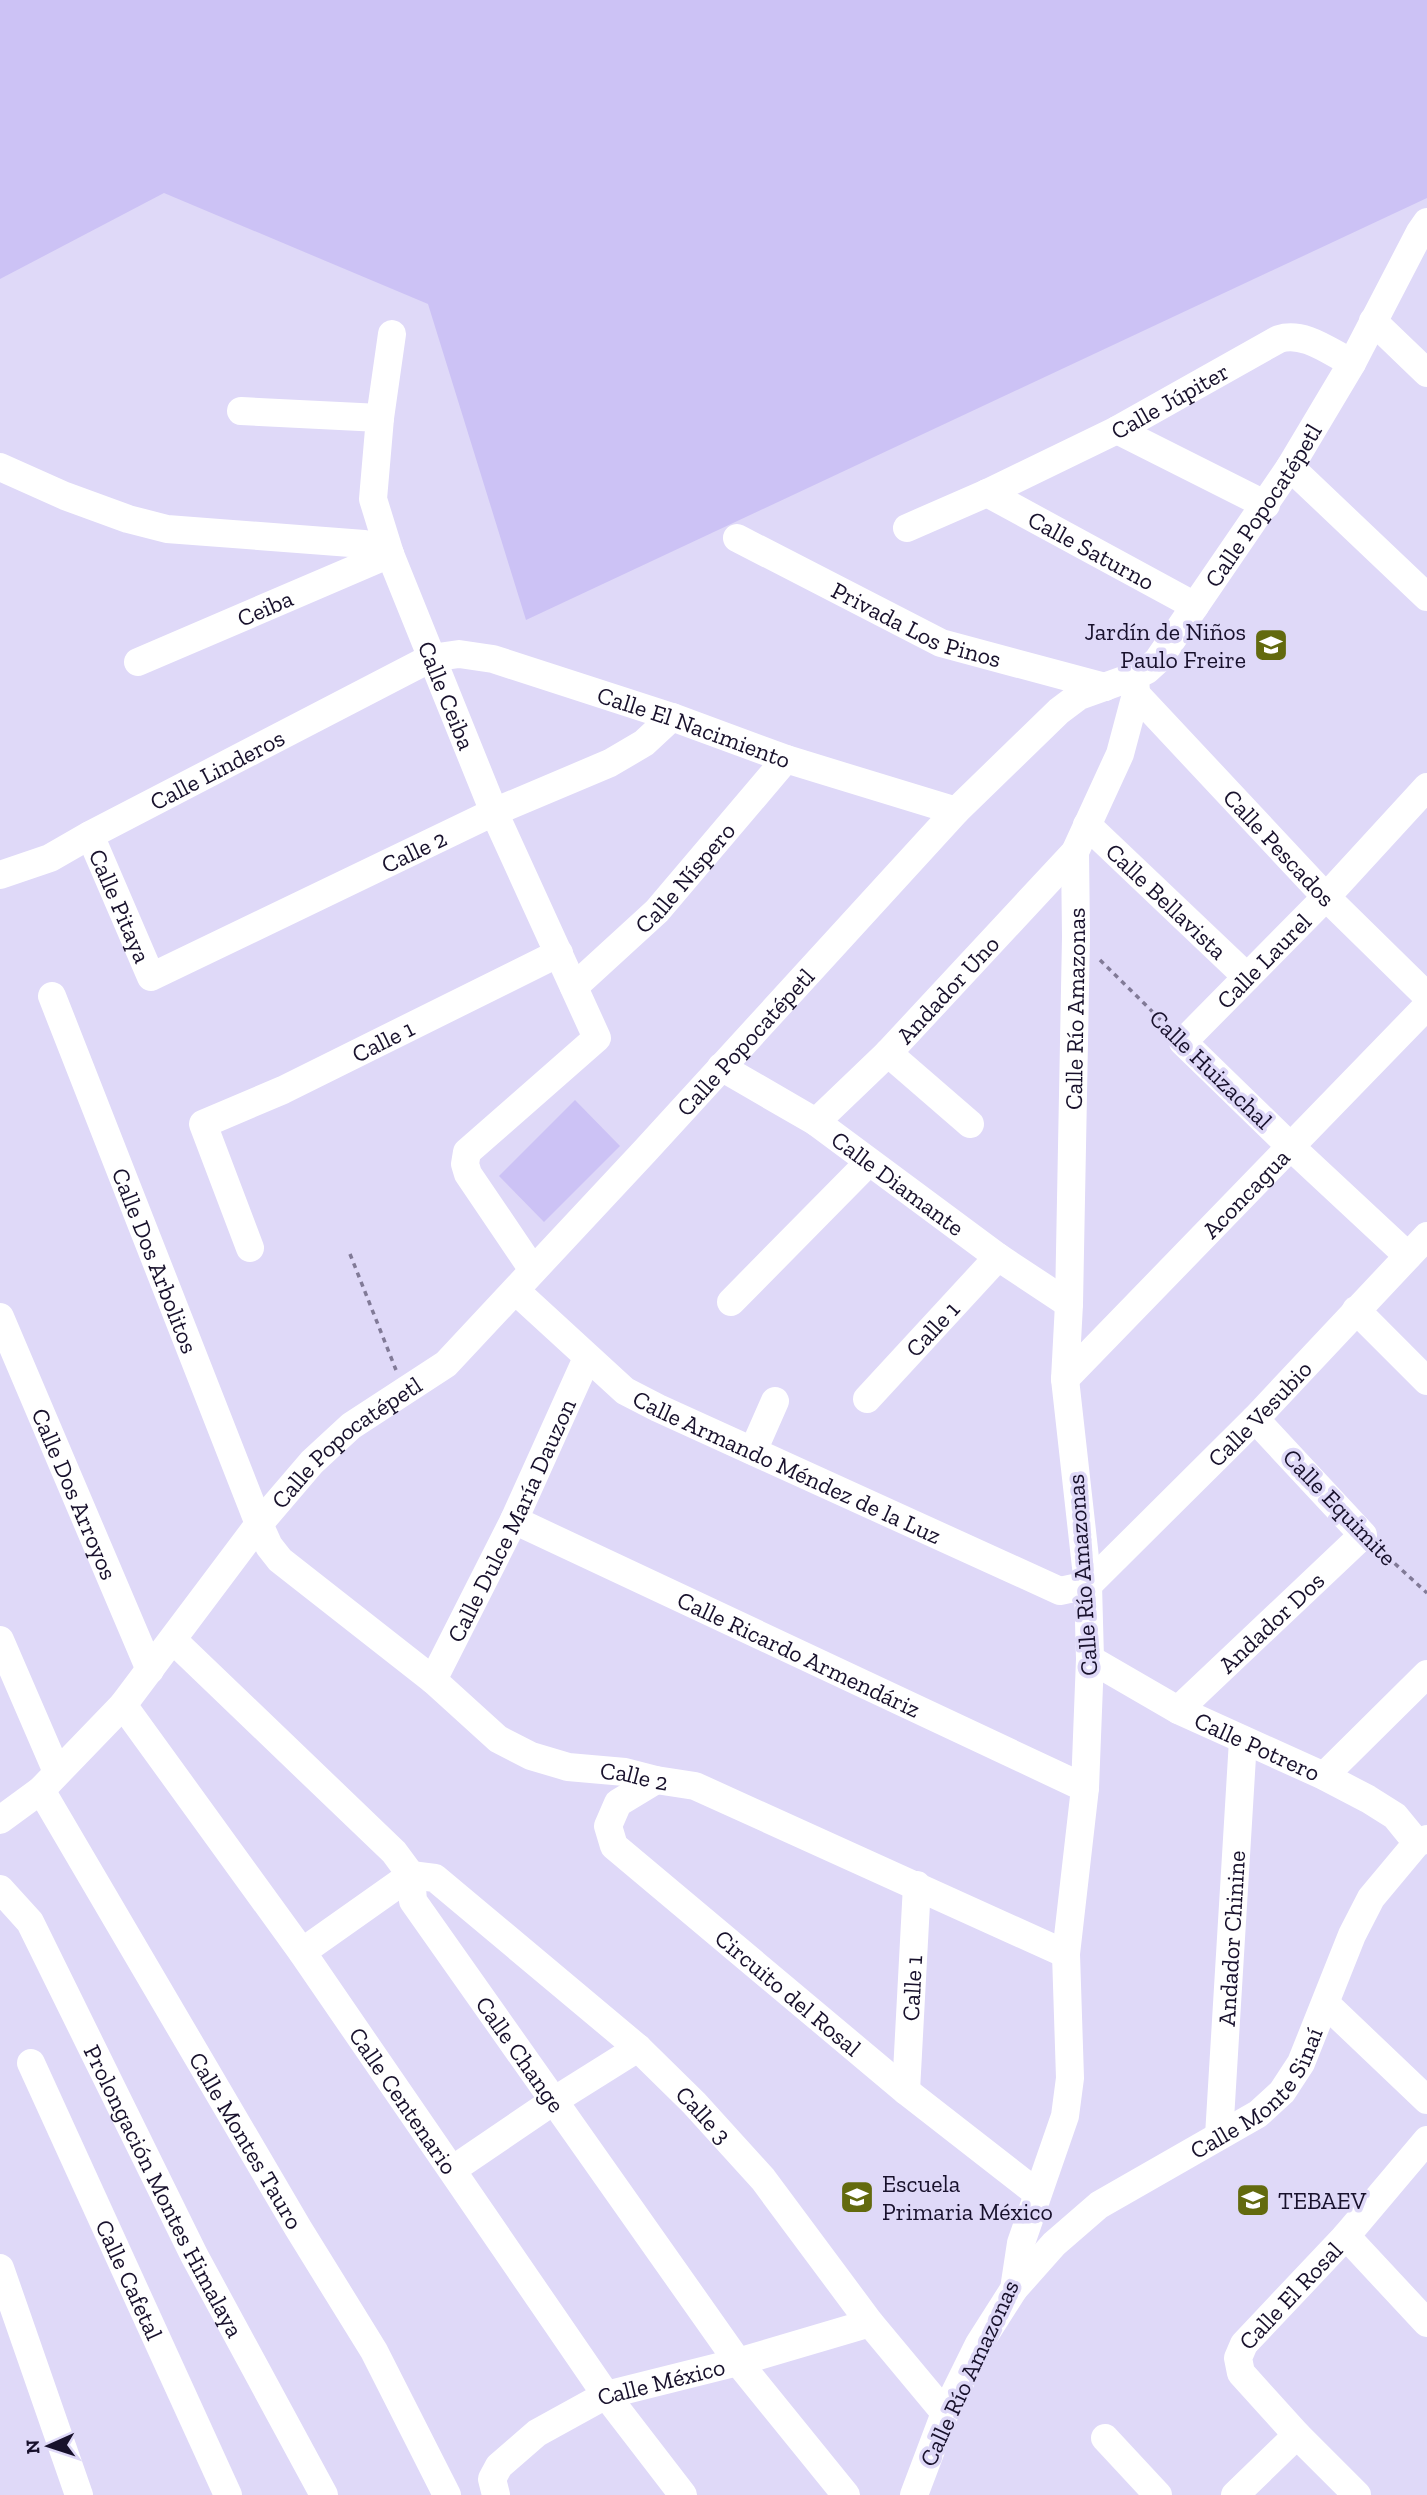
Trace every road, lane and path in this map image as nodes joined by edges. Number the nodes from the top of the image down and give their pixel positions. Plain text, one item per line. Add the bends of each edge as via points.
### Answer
1 (1425, 231) edge
2 (1373, 321) junction
3 (392, 334) dead end
4 (1352, 363) junction
5 (1427, 373) edge
6 (241, 411) dead end
7 (380, 418) junction
8 (1117, 430) junction
9 (0, 467) edge
10 (1290, 467) junction
11 (987, 493) junction
12 (1266, 505) junction
13 (907, 527) dead end
14 (737, 538) dead end
15 (390, 554) junction
16 (1427, 597) edge
17 (1195, 606) junction
18 (431, 658) junction
19 (138, 662) dead end
20 (1136, 685) junction
21 (1105, 687) junction
22 (672, 717) junction
23 (786, 759) junction
24 (1427, 787) edge
25 (956, 811) junction
26 (494, 812) junction
27 (1087, 825) junction
28 (90, 835) junction
29 (1075, 852) junction
30 (0, 875) edge
31 (1326, 897) junction
32 (1076, 937) junction
33 (559, 953) junction
34 (151, 977) joint
35 (1247, 977) junction
36 (575, 987) junction
37 (52, 996) dead end
38 (1427, 996) edge
39 (1427, 1006) edge
40 (1184, 1042) junction
41 (888, 1054) junction
42 (721, 1067) junction
43 (816, 1122) junction
44 (970, 1125) dead end
45 (1292, 1148) junction
46 (869, 1162) junction
47 (1418, 1246) edge
48 (250, 1248) dead end
49 (349, 1254) dead end
50 (998, 1257) junction
51 (524, 1281) junction
52 (731, 1301) dead end
53 (1069, 1304) junction
54 (1356, 1310) junction
55 (0, 1317) edge
56 (587, 1358) junction
57 (1065, 1379) junction
58 (1427, 1381) edge
59 (405, 1392) junction
60 (867, 1399) dead end
61 (775, 1401) dead end
62 (1255, 1419) junction
63 (753, 1451) junction
64 (514, 1520) junction
65 (259, 1524) junction
66 (1363, 1535) junction
67 (1088, 1585) junction
68 (1427, 1593) edge
69 (0, 1640) edge
70 (173, 1640) junction
71 (1090, 1660) junction
72 (150, 1670) junction
73 (1427, 1674) edge
74 (433, 1680) junction
75 (123, 1705) junction
76 (1178, 1710) junction
77 (1243, 1740) junction
78 (1324, 1776) junction
79 (656, 1780) junction
80 (49, 1781) junction
81 (1085, 1788) junction
82 (0, 1820) edge
83 (1422, 1841) edge
84 (411, 1875) junction
85 (917, 1885) junction
86 (0, 1889) edge
87 (302, 1952) junction
88 (1066, 1954) junction
89 (1326, 2004) junction
90 (639, 2048) junction
91 (31, 2063) dead end
92 (906, 2091) junction
93 (555, 2100) junction
94 (1427, 2100) edge
95 (1219, 2136) junction
96 (1427, 2140) edge
97 (452, 2170) junction
98 (1037, 2193) junction
99 (1346, 2236) junction
100 (0, 2267) edge
101 (1014, 2289) junction
102 (870, 2323) junction
103 (1427, 2323) edge
104 (738, 2362) junction
105 (606, 2395) junction
106 (945, 2413) junction
107 (1297, 2435) junction
108 (1105, 2438) dead end
109 (79, 2495) edge
110 (228, 2495) edge
111 (324, 2495) edge
112 (447, 2495) edge
113 (496, 2495) edge
114 (683, 2495) edge
115 (846, 2495) edge
116 (914, 2495) edge
117 (1158, 2495) edge
118 (1235, 2495) edge
119 (1357, 2495) edge

1 - 2 street, Calle Popocatépetl
2 - 4 street, Calle Popocatépetl
2 - 5 street
3 - 7 street, Calle Ceiba
4 - 8 street, Calle Júpiter via 1291,335
4 - 10 street, Calle Popocatépetl
6 - 7 street
7 - 15 street, Calle Ceiba via 373,499
8 - 11 street, Calle Júpiter
8 - 12 street
9 - 15 street via 115,514 167,529 364,544
10 - 12 street, Calle Popocatépetl
10 - 16 street
11 - 13 street, Calle Júpiter
11 - 17 street, Calle Saturno
12 - 17 street, Calle Popocatépetl
14 - 21 street, Privada Los Pinos via 941,643
15 - 18 street, Calle Ceiba
15 - 19 street, Ceiba
17 - 20 street, Calle Popocatépetl
18 - 22 street, Calle El Nacimiento via 459,654 493,659
18 - 26 street, Calle Ceiba
18 - 28 street, Calle Linderos
20 - 21 street, Calle Popocatépetl
20 - 27 street, Calle Río Amazonas via 1120,754
20 - 31 street, Calle Pescados
21 - 25 street, Calle Popocatépetl via 1079,696 1059,711
22 - 23 street, Calle El Nacimiento
22 - 26 street, Calle 2 via 644,743 610,763
23 - 25 street, Calle El Nacimiento
23 - 36 street, Calle Níspero via 657,911
24 - 31 street, Calle Laurel
25 - 42 street, Calle Popocatépetl
26 - 33 street, Calle Ceiba
26 - 34 street, Calle 2
27 - 29 street, Calle Río Amazonas
27 - 35 street, Calle Bellavista
28 - 30 street, Calle Linderos via 50,858
28 - 34 street, Calle Pitaya
29 - 32 street, Calle Río Amazonas
29 - 41 street, Andador Uno
31 - 35 street, Calle Laurel
31 - 38 street, Calle Pescados
32 - 40 path, Calle Huizachal
32 - 53 street, Calle Río Amazonas
33 - 36 street, Calle Ceiba
33 - 48 street, Calle 1 via 283,1090 203,1124
35 - 40 street, Calle Laurel
36 - 51 street, Calle Ceiba via 597,1038 467,1152 468,1174
37 - 65 street, Calle Dos Arbolitos
39 - 45 street, Aconcagua
40 - 45 street, Calle Huizachal
41 - 43 street, Andador Uno
41 - 44 street
42 - 43 street, Calle Diamante
42 - 51 street, Calle Popocatépetl
43 - 46 street, Calle Diamante
45 - 47 street, Calle Huizachal
45 - 57 street, Aconcagua
46 - 50 street, Calle Diamante
46 - 52 street
47 - 54 street, Calle Vesubio
49 - 59 path
50 - 53 street, Calle Diamante
50 - 60 street, Calle 1
51 - 56 street, Calle Armando Méndez de la Luz
51 - 59 street, Calle Popocatépetl via 446,1364
53 - 57 street, Calle Río Amazonas
54 - 58 street
54 - 62 street, Calle Vesubio
55 - 72 street, Calle Dos Arroyos
56 - 63 street, Calle Armando Méndez de la Luz via 625,1391
56 - 64 street, Calle Dulce María Dauzon
57 - 67 street, Calle Río Amazonas
59 - 65 street, Calle Popocatépetl via 351,1426 312,1462
61 - 63 street
62 - 66 street, Calle Equimite
62 - 67 street, Calle Vesubio
63 - 67 street, Calle Armando Méndez de la Luz via 1060,1591
64 - 74 street, Calle Dulce María Dauzon
64 - 81 street, Calle Ricardo Armendáriz
65 - 70 street, Calle Popocatépetl
65 - 74 street, Calle 2 via 280,1560
66 - 68 path, Calle Equimite
66 - 76 street, Andador Dos
67 - 71 street, Calle Río Amazonas
69 - 80 street, Calle Montes Tauro
70 - 72 street, Calle Popocatépetl
70 - 84 street, Calle Change via 394,1852
71 - 76 street, Calle Potrero
71 - 81 street, Calle Río Amazonas
72 - 75 street, Calle Popocatépetl
73 - 78 street
74 - 79 street, Calle 2 via 498,1739 531,1756 568,1767
75 - 80 street, Calle Popocatépetl
75 - 87 street, Calle Centenario
76 - 77 street, Calle Potrero
77 - 78 street, Calle Potrero
77 - 95 street, Andador Chinine
78 - 83 street, Calle Potrero via 1395,1816
79 - 85 street, Calle 2 via 695,1786
79 - 92 street, Circuito del Rosal via 618,1803 608,1826 614,1846
80 - 82 street, Calle Popocatépetl
80 - 112 street, Calle Montes Tauro via 291,2216 374,2351
81 - 88 street, Calle Río Amazonas
83 - 89 street, Calle Monte Sinaí via 1371,1898
84 - 87 street
84 - 90 street, Calle 3 via 435,1878
84 - 93 street, Calle Change via 413,1901
85 - 88 street, Calle 2
85 - 92 street, Calle 1
86 - 111 street, Prolongación Montes Himalaya via 30,1922 194,2255
87 - 97 street, Calle Centenario
88 - 98 street, Calle Río Amazonas via 1070,2078 1066,2116
89 - 94 street
89 - 95 street, Calle Monte Sinaí via 1301,2063 1282,2092 1258,2114
90 - 93 street
90 - 102 street, Calle 3 via 763,2179
91 - 110 street, Calle Cafetal
92 - 98 street, Circuito del Rosal
93 - 97 street
93 - 104 street, Calle Change
95 - 101 street, Calle Monte Sinaí via 1099,2205 1054,2244
96 - 99 street, Calle El Rosal
97 - 105 street, Calle Centenario
98 - 101 street, Calle Río Amazonas via 1021,2243
99 - 103 street
99 - 107 street, Calle El Rosal via 1244,2344 1238,2358 1241,2373
100 - 109 street
101 - 106 street, Calle Río Amazonas via 979,2344
102 - 104 street, Calle México
102 - 106 street, Calle 3
104 - 105 street, Calle México
104 - 115 street, Calle Change
105 - 113 street, Calle México via 537,2433 499,2466 492,2479
105 - 114 street, Calle Centenario
106 - 116 street, Calle Río Amazonas
107 - 118 street
107 - 119 street
108 - 117 street

